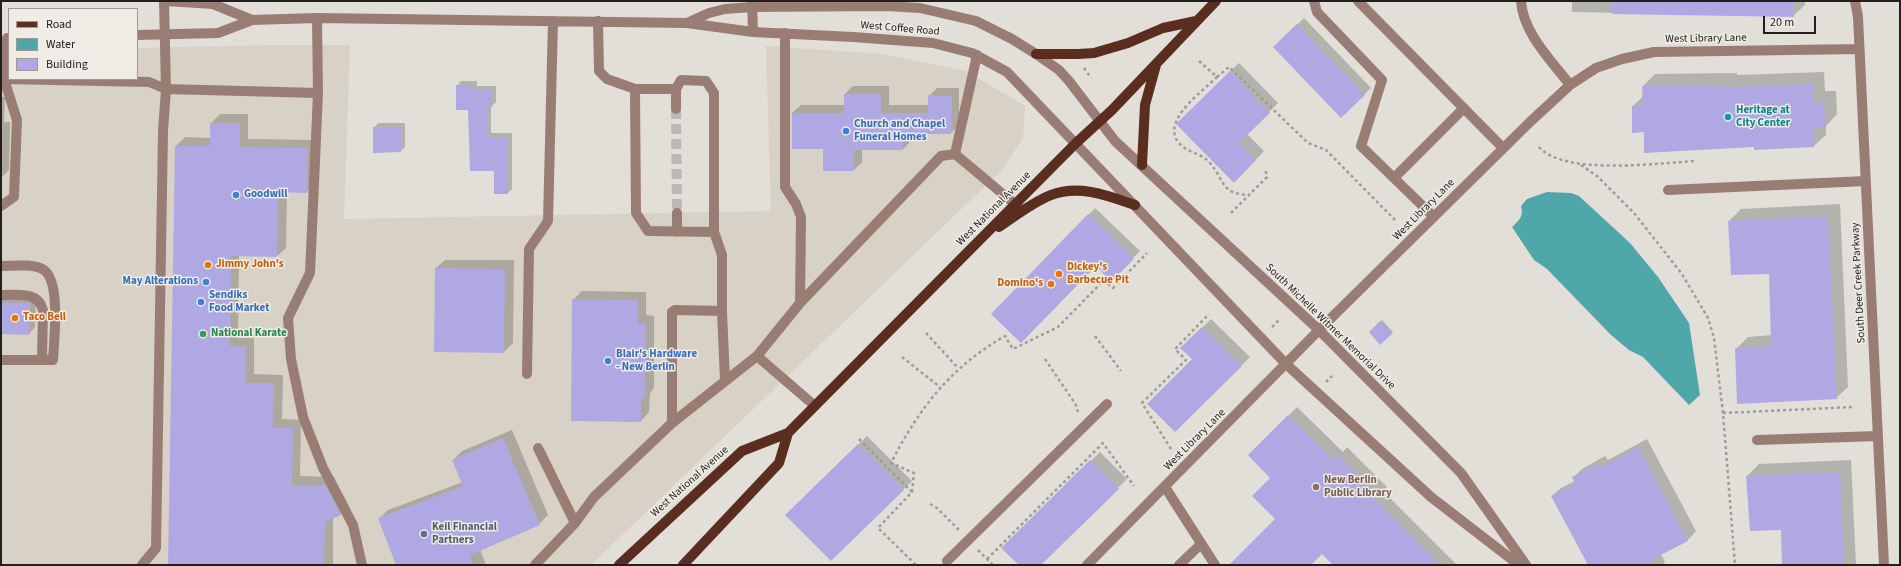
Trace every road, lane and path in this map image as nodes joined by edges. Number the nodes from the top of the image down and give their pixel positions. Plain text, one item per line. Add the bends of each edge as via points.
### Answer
1 (165, 1) edge
2 (1216, 1) edge
3 (1314, 1) edge
4 (1358, 1) edge
5 (1521, 1) edge
6 (1855, 1) edge
7 (752, 4) edge
8 (317, 18) junction
9 (252, 20) junction
10 (553, 21) junction
11 (598, 21) junction
12 (1196, 21) junction
13 (687, 23) junction
14 (753, 32) junction
15 (165, 34) junction
16 (785, 34) junction
17 (138, 35) edge
18 (6, 38) edge
19 (1859, 49) junction
20 (1036, 54) junction
21 (977, 55) junction
22 (1083, 61) dead end
23 (1199, 61) dead end
24 (1157, 62) junction
25 (1217, 77) junction
26 (1091, 78) dead end
27 (3, 79) edge
28 (52, 80) edge
29 (1570, 85) junction
30 (166, 88) junction
31 (676, 88) junction
32 (635, 89) junction
33 (318, 93) junction
34 (1464, 108) junction
35 (676, 109) tunnel mouth
36 (1099, 122) junction
37 (1076, 143) junction
38 (1503, 148) junction
39 (1538, 148) dead end
40 (955, 154) junction
41 (1696, 161) dead end
42 (1142, 165) junction
43 (1581, 165) junction
44 (1265, 168) dead end
45 (1394, 178) junction
46 (1866, 181) junction
47 (1668, 190) dead end
48 (1250, 194) junction
49 (1016, 204) junction
50 (1135, 205) junction
51 (1, 206) edge
52 (1023, 211) junction
53 (676, 213) tunnel mouth
54 (1231, 214) dead end
55 (1434, 217) junction
56 (1396, 222) dead end
57 (677, 232) junction
58 (714, 232) junction
59 (979, 240) junction
60 (1147, 253) dead end
61 (1, 266) edge
62 (1, 295) edge
63 (800, 303) junction
64 (722, 311) junction
65 (1209, 314) dead end
66 (1279, 320) dead end
67 (1272, 327) dead end
68 (1319, 330) junction
69 (926, 333) dead end
70 (1095, 336) dead end
71 (756, 356) junction
72 (902, 357) dead end
73 (1045, 359) dead end
74 (1, 360) edge
75 (42, 360) junction
76 (1286, 364) junction
77 (958, 368) junction
78 (1121, 371) dead end
79 (527, 374) dead end
80 (1332, 376) dead end
81 (725, 380) junction
82 (1326, 382) dead end
83 (940, 387) junction
84 (1107, 404) dead end
85 (815, 406) junction
86 (1853, 407) dead end
87 (1079, 411) dead end
88 (1723, 413) junction
89 (672, 423) junction
90 (788, 433) junction
91 (1878, 436) junction
92 (859, 439) dead end
93 (1757, 440) dead end
94 (538, 448) dead end
95 (1171, 449) dead end
96 (1134, 486) dead end
97 (1165, 486) junction
98 (912, 492) junction
99 (930, 504) dead end
100 (575, 523) junction
101 (960, 531) dead end
102 (1201, 544) junction
103 (976, 548) dead end
104 (987, 559) junction
105 (947, 561) dead end
106 (142, 565) edge
107 (362, 565) edge
108 (535, 565) edge
109 (619, 565) edge
110 (683, 565) edge
111 (916, 565) edge
112 (993, 565) edge
113 (1087, 565) edge
114 (1179, 565) edge
115 (1215, 565) edge
116 (1519, 565) edge
117 (1526, 565) edge
118 (1735, 565) edge
119 (1884, 565) edge

1 - 9 street, West Coffee Road via 213,4
1 - 15 street
2 - 12 main road, West National Avenue
3 - 45 street via 1317,12 1382,80 1361,146
4 - 34 street
5 - 29 street via 1522,13 1536,42
6 - 19 street, South Deer Creek Parkway
7 - 13 street, West Coffee Road via 715,12
7 - 14 street
7 - 20 street, West Coffee Road via 920,8 976,21
8 - 9 street, West Coffee Road
8 - 10 street, West Coffee Road
8 - 33 street
9 - 15 street, West Coffee Road via 218,34
10 - 11 street, West Coffee Road
10 - 79 street via 548,221 529,249
11 - 13 street, West Coffee Road
11 - 32 street via 599,71 607,79
12 - 20 main road via 1163,28 1111,49 1094,53
12 - 24 main road, West National Avenue
13 - 14 street, West Coffee Road
14 - 16 street, West Coffee Road
15 - 17 street, West Coffee Road
15 - 30 street
16 - 21 street, West Coffee Road via 925,42
16 - 63 street via 785,187 801,217
18 - 27 street
19 - 29 street, West Library Lane via 1654,52 1596,68
19 - 46 street, South Deer Creek Parkway
20 - 36 street, West Coffee Road via 1059,70
21 - 37 street, West Coffee Road via 1007,72
21 - 40 street
22 - 26 path via 1084,69
23 - 25 path
24 - 36 main road, West National Avenue
24 - 42 main road via 1145,104
25 - 48 path via 1181,112 1175,120 1174,130 1183,148 1205,158 1232,193
25 - 56 path via 1229,67 1308,143 1326,150
27 - 51 street via 17,120 14,197
28 - 30 street via 149,82
29 - 38 street, West Library Lane
30 - 33 street
30 - 106 street via 156,548
31 - 32 street
31 - 35 street
31 - 58 street via 681,80 706,81 714,93
32 - 57 street via 636,213 648,231
33 - 107 street via 310,273 288,318 291,359 303,417 323,468 353,525
34 - 38 street
34 - 45 street
36 - 37 main road, West National Avenue
36 - 42 street, South Michelle Witmer Memorial Drive via 1115,141
37 - 49 main road, West National Avenue
37 - 50 street
38 - 55 street, West Library Lane
39 - 43 path via 1545,155 1557,160
40 - 49 street
40 - 63 street via 941,156
41 - 43 path
42 - 68 street, South Michelle Witmer Memorial Drive
43 - 88 path via 1597,176 1634,214 1682,274 1696,296 1708,318 1714,338
44 - 48 path via 1267,177
45 - 55 street
46 - 47 street
46 - 91 street, South Deer Creek Parkway
48 - 54 path
49 - 52 street
49 - 59 main road, West National Avenue
50 - 52 main road via 1103,194 1082,191 1052,195
50 - 76 street
52 - 59 main road
53 - 57 street
55 - 68 street, West Library Lane
57 - 58 street
58 - 64 street via 722,255
59 - 85 main road, West National Avenue
60 - 77 path via 1113,288 1104,280 1058,327 1013,349 1005,336 982,349
61 - 75 street via 34,267 48,274 54,298 53,360
62 - 75 street via 25,295 35,297 41,302
63 - 71 street
64 - 81 street
64 - 89 street via 672,312
65 - 95 path via 1175,349 1186,360 1142,403
66 - 67 path
68 - 76 street, West Library Lane
68 - 117 street, South Michelle Witmer Memorial Drive via 1461,473
69 - 77 path
70 - 78 path
71 - 81 street
71 - 85 street
72 - 83 path
73 - 87 path
74 - 75 street
76 - 97 street, West Library Lane
76 - 116 street via 1431,497
77 - 83 path
80 - 82 path
81 - 89 street
83 - 98 path via 914,421 891,462 914,473
84 - 105 street
85 - 90 main road, West National Avenue
86 - 88 path
88 - 118 path
89 - 100 street via 594,497
90 - 109 main road, West National Avenue via 742,451
90 - 110 main road, West National Avenue via 779,463
91 - 93 street
91 - 119 street, South Deer Creek Parkway
92 - 98 path
94 - 100 street
96 - 104 path via 1103,443
97 - 102 street
97 - 113 street, West Library Lane
98 - 111 path via 878,528
99 - 101 path
100 - 108 street
102 - 114 street
102 - 115 street
103 - 104 path
104 - 112 path

